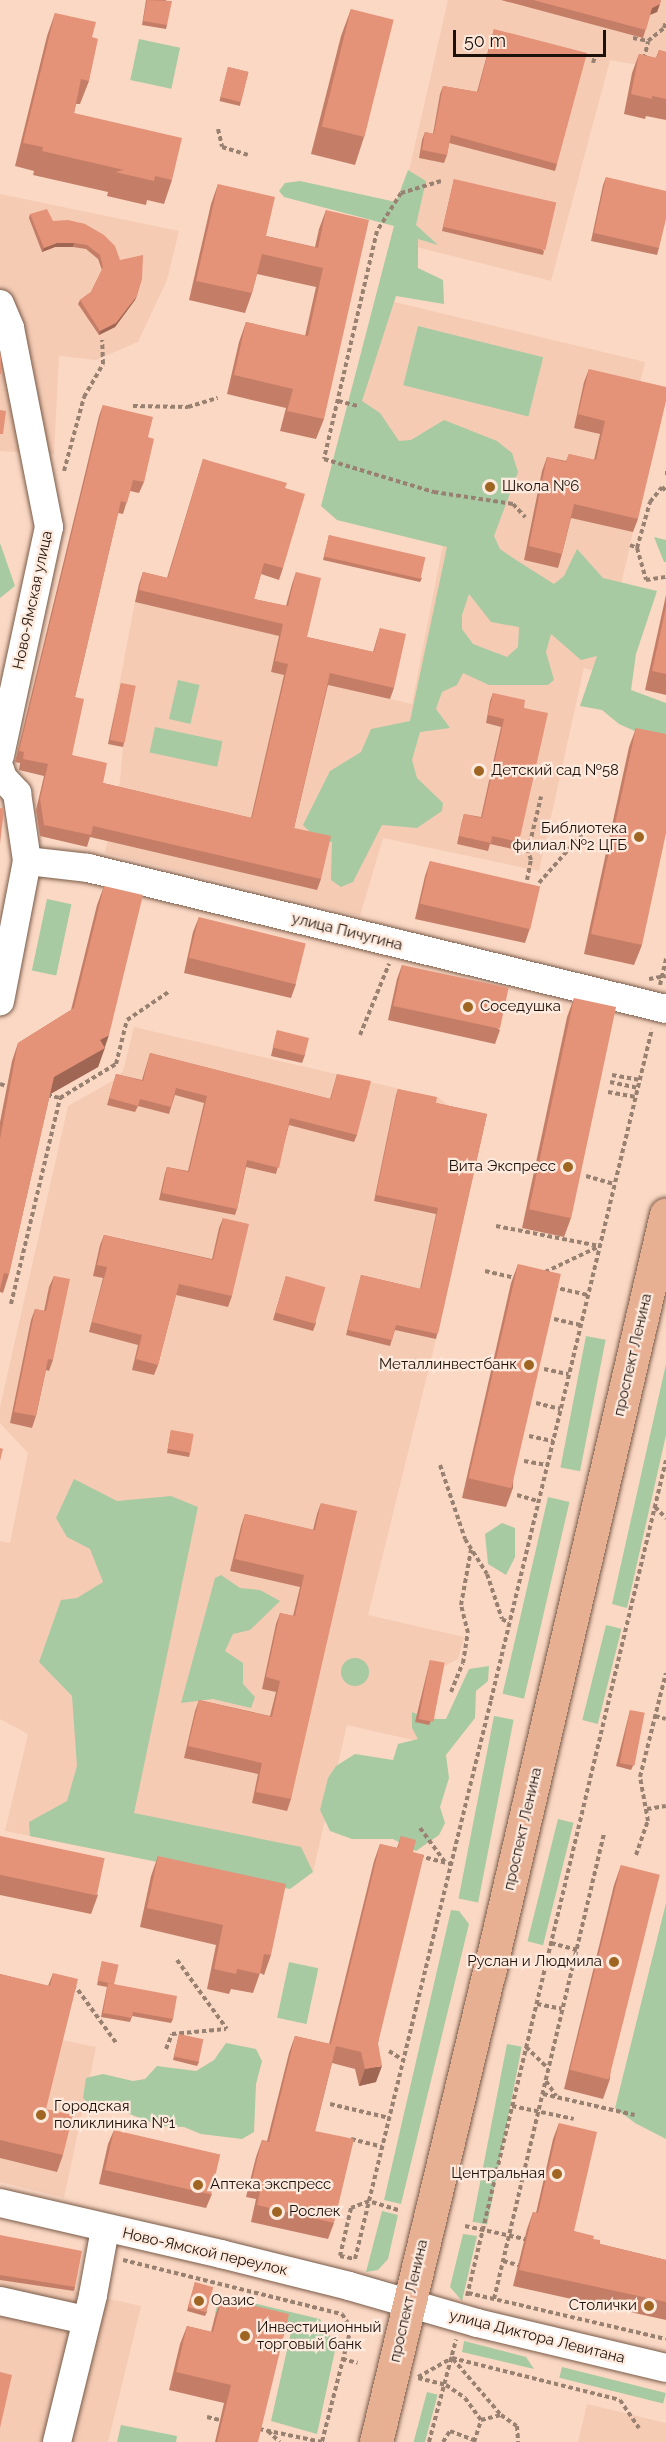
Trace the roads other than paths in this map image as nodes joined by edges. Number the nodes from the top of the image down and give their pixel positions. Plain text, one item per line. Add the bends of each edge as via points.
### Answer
1 (0, 304) edge
2 (0, 756) edge
3 (0, 769) edge
4 (27, 861) junction
5 (0, 1001) edge
6 (659, 1009) edge
7 (666, 1214) edge
8 (0, 2203) edge
9 (105, 2229) junction
10 (0, 2301) edge
11 (409, 2303) junction
12 (86, 2320) junction
13 (666, 2368) edge
14 (57, 2442) edge
15 (376, 2442) edge

1 - 2 street, Ново-Ямская улица via 10,328 50,527
3 - 4 street via 17,793
4 - 5 street
4 - 6 street, улица Пичугина via 88,868
7 - 11 main road, проспект Ленина
8 - 9 street, Ново-Ямской переулок
9 - 11 street, Ново-Ямской переулок via 221,2254
9 - 12 street
10 - 12 street
11 - 13 street, улица Диктора Левитана via 499,2329
11 - 15 main road, проспект Ленина
12 - 14 street

